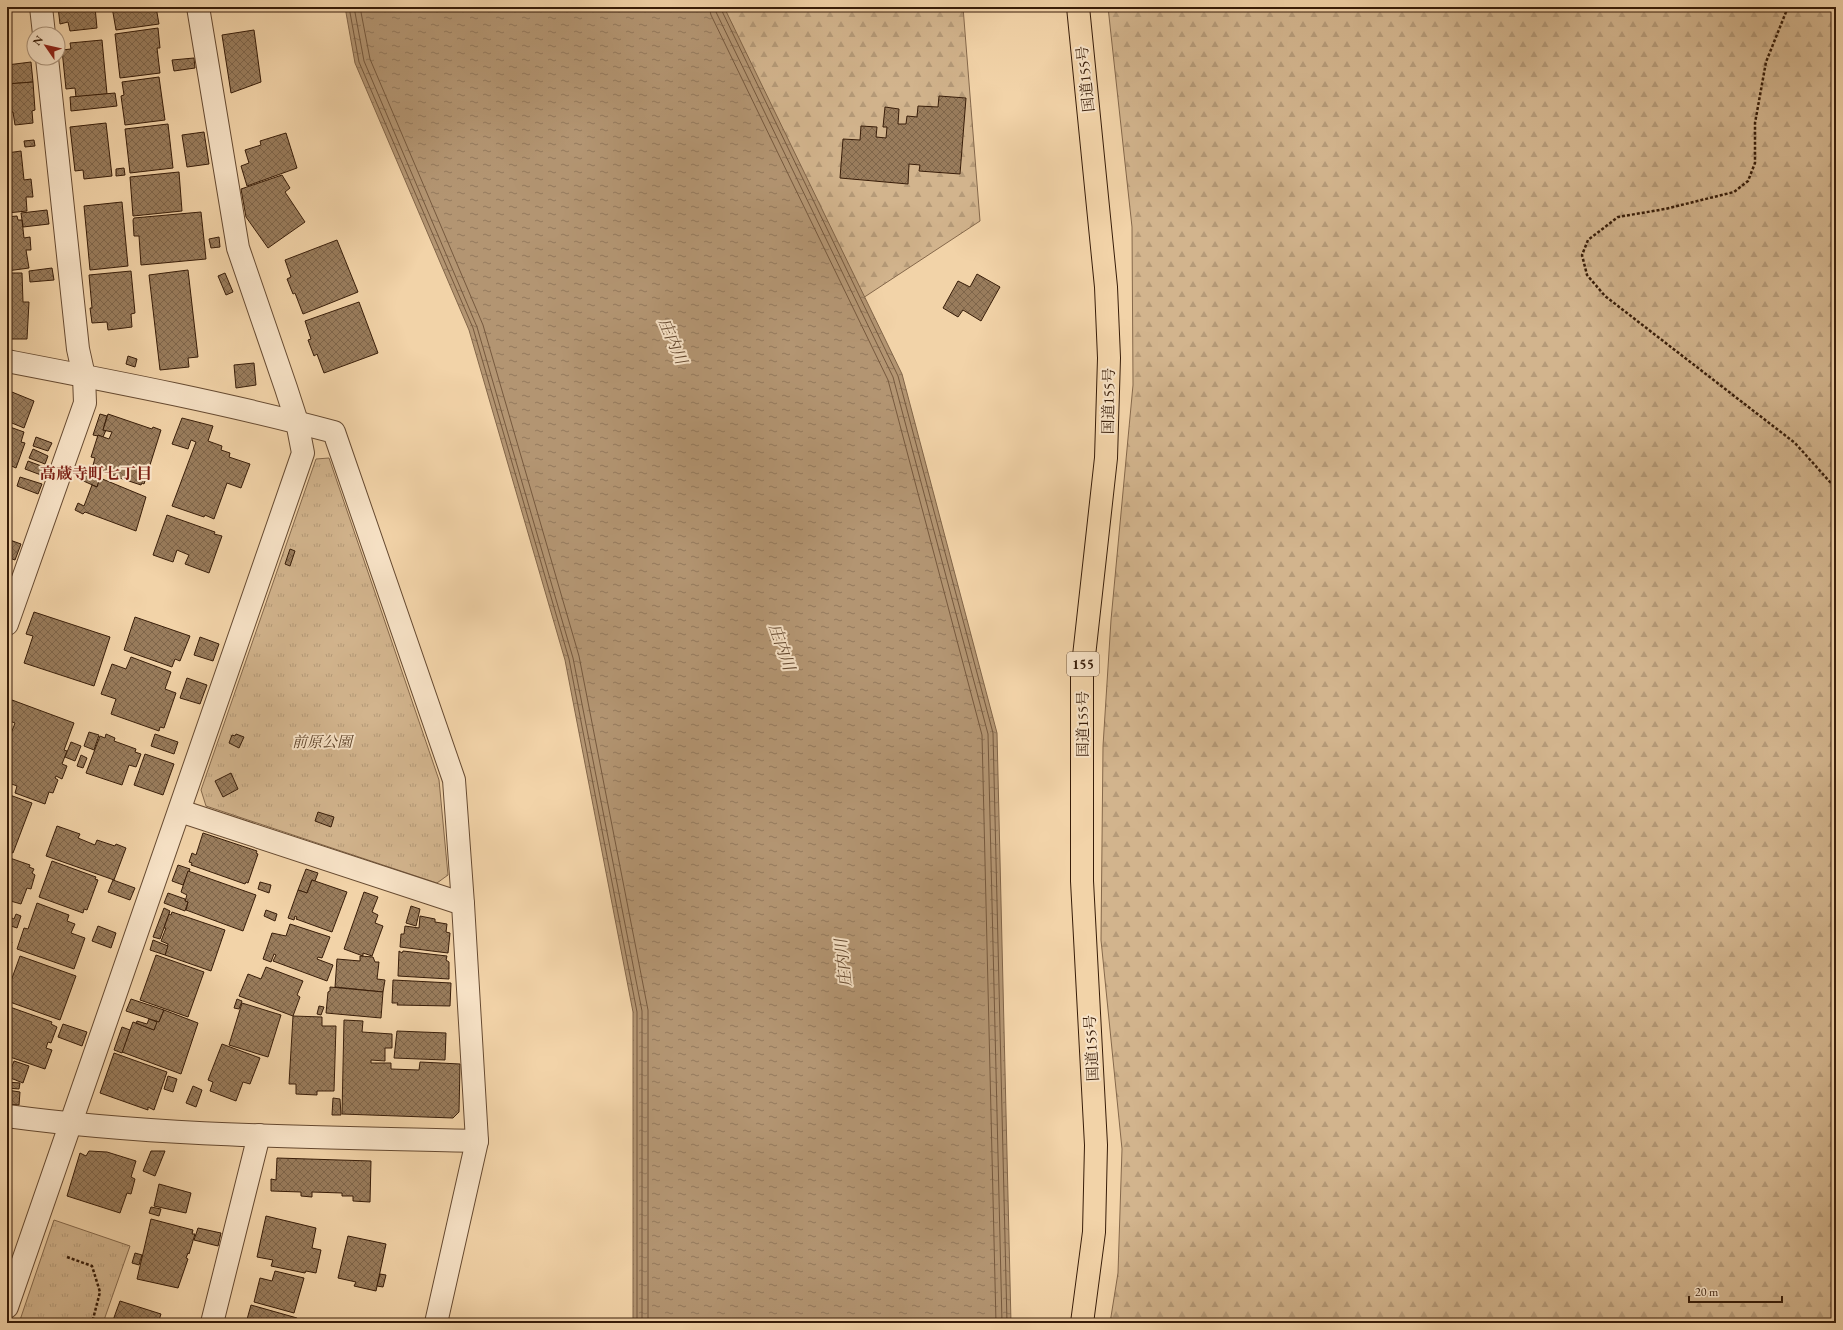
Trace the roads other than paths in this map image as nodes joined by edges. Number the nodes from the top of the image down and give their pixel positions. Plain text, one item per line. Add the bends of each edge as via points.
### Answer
1 (41, 7) edge
2 (198, 7) edge
3 (1078, 7) edge
4 (43, 26) edge
5 (48, 66) edge
6 (7, 362) edge
7 (84, 376) junction
8 (297, 422) junction
9 (7, 624) edge
10 (180, 811) junction
11 (463, 904) junction
12 (7, 1116) edge
13 (72, 1125) junction
14 (259, 1135) junction
15 (477, 1141) junction
16 (7, 1307) edge
17 (212, 1323) edge
18 (436, 1323) edge
19 (1082, 1323) edge

1 - 4 street
2 - 8 street via 238,248
3 - 19 highway, 国道155号 / 155 via 1106,287 1109,358 1106,458 1082,674 1082,882 1096,1145 1094,1232
5 - 7 street via 78,349
6 - 7 street
7 - 8 street
7 - 9 street via 85,403
8 - 10 street via 303,453
8 - 11 street via 334,432 454,780
10 - 11 street
10 - 13 street
11 - 15 street
12 - 13 street
13 - 14 street
13 - 16 street
14 - 15 street
14 - 17 street
15 - 18 street

